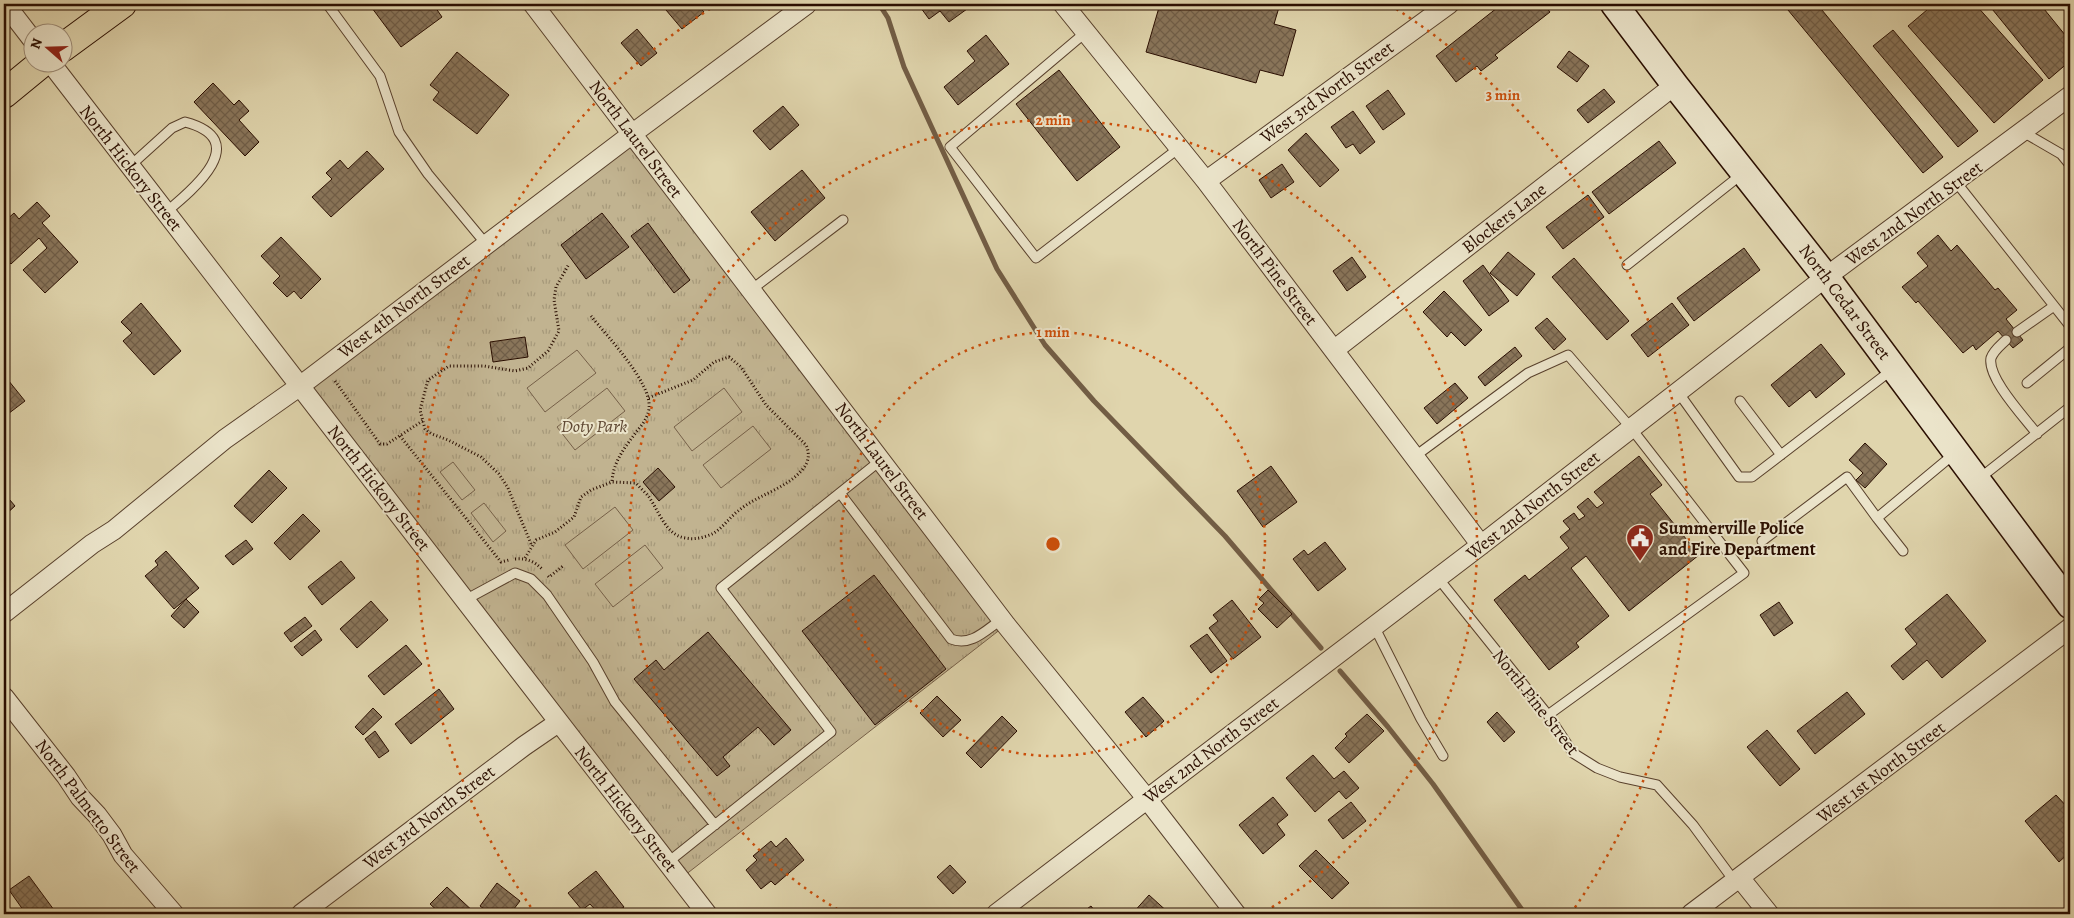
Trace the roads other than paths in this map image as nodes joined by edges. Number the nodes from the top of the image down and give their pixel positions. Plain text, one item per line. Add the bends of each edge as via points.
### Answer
1 (5, 4) edge
2 (122, 4) edge
3 (328, 4) edge
4 (533, 4) edge
5 (807, 4) edge
6 (1063, 4) edge
7 (1449, 4) edge
8 (1614, 4) edge
9 (22, 26) edge
10 (1086, 32) junction
11 (72, 41) edge
12 (31, 72) edge
13 (58, 72) edge
14 (1675, 85) junction
15 (4, 94) edge
16 (2070, 96) edge
17 (2023, 132) junction
18 (632, 134) junction
19 (1179, 148) junction
20 (130, 166) junction
21 (2070, 166) edge
22 (1744, 173) junction
23 (1206, 181) junction
24 (1956, 182) junction
25 (166, 212) junction
26 (844, 220) dead end
27 (486, 244) junction
28 (1627, 265) dead end
29 (1826, 277) junction
30 (751, 290) junction
31 (2054, 306) junction
32 (2070, 326) edge
33 (2017, 332) dead end
34 (2006, 340) dead end
35 (2070, 348) edge
36 (1334, 350) junction
37 (1894, 368) junction
38 (2028, 383) dead end
39 (300, 386) junction
40 (1678, 392) junction
41 (1740, 400) dead end
42 (2070, 408) edge
43 (1631, 428) junction
44 (2037, 434) junction
45 (1956, 452) junction
46 (1781, 455) junction
47 (1414, 457) junction
48 (881, 460) junction
49 (1978, 480) junction
50 (840, 492) junction
51 (1877, 518) junction
52 (1762, 541) dead end
53 (1481, 545) junction
54 (1903, 551) dead end
55 (1438, 578) junction
56 (465, 600) junction
57 (2070, 605) edge
58 (4, 613) edge
59 (1002, 620) junction
60 (1374, 626) junction
61 (2070, 628) edge
62 (4, 697) edge
63 (1548, 715) junction
64 (559, 722) junction
65 (1443, 756) dead end
66 (1147, 799) junction
67 (715, 825) junction
68 (667, 863) junction
69 (1737, 880) junction
70 (174, 914) edge
71 (301, 914) edge
72 (707, 914) edge
73 (996, 914) edge
74 (1236, 914) edge
75 (1691, 914) edge
76 (1769, 914) edge

1 - 9 street
2 - 11 main road
3 - 27 lane via 380,76 399,132 428,174
4 - 18 street, North Laurel Street
5 - 18 street, West 4th North Street
6 - 10 street, North Pine Street
7 - 23 street, West 3rd North Street
8 - 14 street, North Cedar Street
10 - 19 street, North Pine Street
10 - 19 lane via 950,147 1036,258
12 - 15 main road
13 - 20 street, North Hickory Street
14 - 22 street, North Cedar Street
14 - 36 street, Blockers Lane
16 - 17 street, West 2nd North Street
17 - 21 lane via 2061,154
17 - 24 street, West 2nd North Street
18 - 27 street, West 4th North Street
18 - 30 street, North Laurel Street
19 - 23 street, North Pine Street
20 - 25 street, North Hickory Street
20 - 25 lane via 172,128 185,122 207,131 216,145 208,172 194,189
22 - 28 lane
22 - 29 street, North Cedar Street
23 - 36 street, North Pine Street
24 - 29 street, West 2nd North Street
24 - 31 lane
25 - 39 street, North Hickory Street
26 - 30 lane
27 - 39 street, West 4th North Street
29 - 37 street, North Cedar Street
29 - 40 street, West 2nd North Street
30 - 48 street, North Laurel Street
31 - 32 lane
31 - 33 lane
34 - 44 lane via 1994,351 1991,368 1996,380
35 - 38 lane
36 - 47 street, North Pine Street
37 - 45 street, North Cedar Street
37 - 46 lane
39 - 56 street, North Hickory Street
39 - 58 street, West 4th North Street via 225,439 114,530
40 - 43 street, West 2nd North Street
40 - 46 lane via 1739,477 1752,478
41 - 46 lane
42 - 44 lane
43 - 47 lane via 1568,355 1528,373
43 - 53 street, West 2nd North Street
43 - 63 lane via 1744,573
44 - 49 lane
45 - 49 street, North Cedar Street
45 - 51 lane
47 - 53 street, North Pine Street
48 - 50 lane
48 - 59 street, North Laurel Street
49 - 57 street, North Cedar Street
50 - 59 lane via 951,639 969,642
50 - 67 lane via 722,588 831,732
51 - 52 lane via 1847,477
51 - 54 lane
53 - 55 street, West 2nd North Street
55 - 60 street, West 2nd North Street
55 - 63 lane, North Pine Street
56 - 64 street, North Hickory Street
56 - 67 lane via 515,573 538,584 593,662 615,702
59 - 66 street, North Laurel Street
60 - 65 lane via 1420,719
60 - 66 street, West 2nd North Street
61 - 69 street, West 1st North Street
62 - 70 street, North Palmetto Street via 112,835 122,855
63 - 69 lane, North Pine Street via 1573,753 1620,777 1657,785
64 - 68 street, North Hickory Street
64 - 71 street, West 3rd North Street
66 - 73 street, West 2nd North Street
66 - 74 street, North Laurel Street
67 - 68 lane
68 - 72 street, North Hickory Street
69 - 75 street, West 1st North Street
69 - 76 street, North Pine Street

